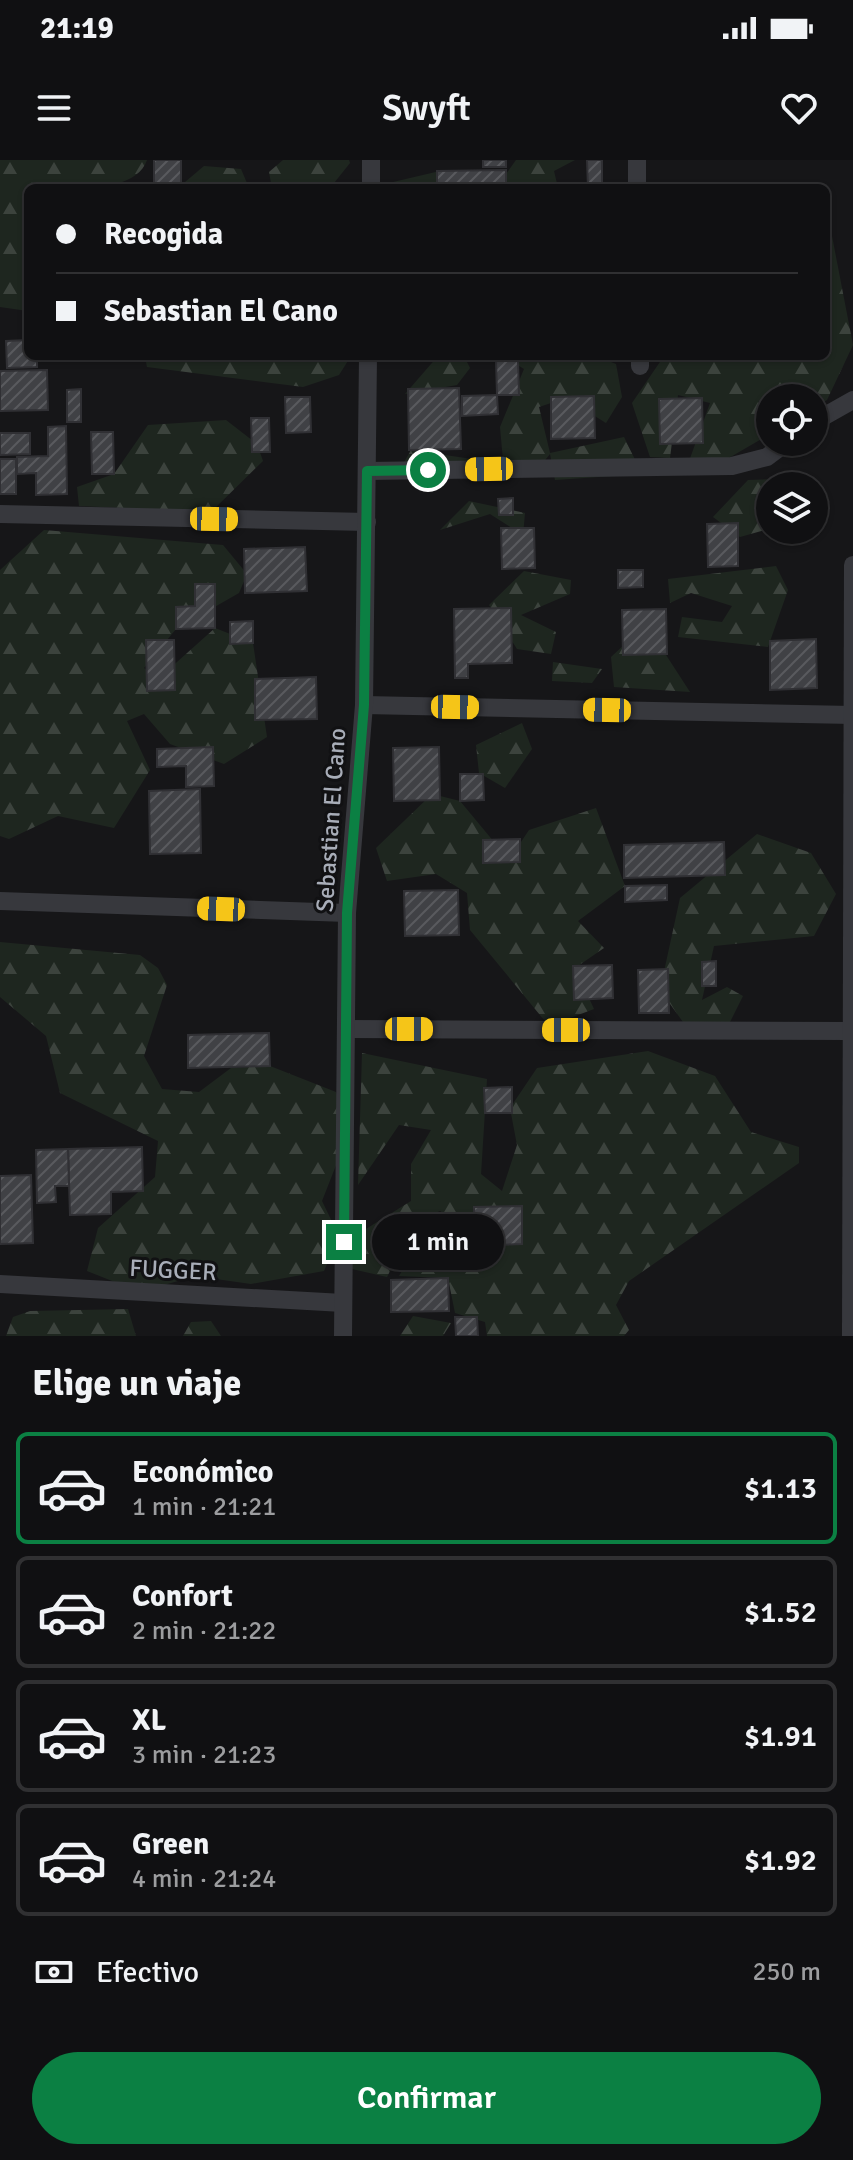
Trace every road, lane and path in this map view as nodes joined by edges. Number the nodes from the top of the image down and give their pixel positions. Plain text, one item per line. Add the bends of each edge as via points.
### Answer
1 (371, 160) edge
2 (637, 160) edge
3 (371, 184) edge
4 (637, 184) edge
5 (368, 360) edge
6 (853, 400) edge
7 (828, 414) edge
8 (768, 456) edge
9 (367, 471) junction
10 (0, 514) edge
11 (367, 522) junction
12 (853, 565) edge
13 (364, 705) junction
14 (852, 715) edge
15 (0, 901) edge
16 (347, 913) junction
17 (346, 1029) junction
18 (851, 1031) edge
19 (0, 1284) edge
20 (343, 1303) junction
21 (343, 1336) edge
22 (851, 1336) edge

1 - 3 street
2 - 4 street
5 - 9 street, Sebastian El Cano
6 - 7 street
8 - 9 street via 732,466
9 - 11 street, Sebastian El Cano
10 - 11 street
11 - 13 street, Sebastian El Cano
12 - 14 street
13 - 14 street
13 - 16 street, Sebastian El Cano
14 - 18 street
15 - 16 street
16 - 17 street, Sebastian El Cano
17 - 18 street
17 - 20 street, Sebastian El Cano
18 - 22 street
19 - 20 street, FUGGER
20 - 21 street, Sebastian El Cano

